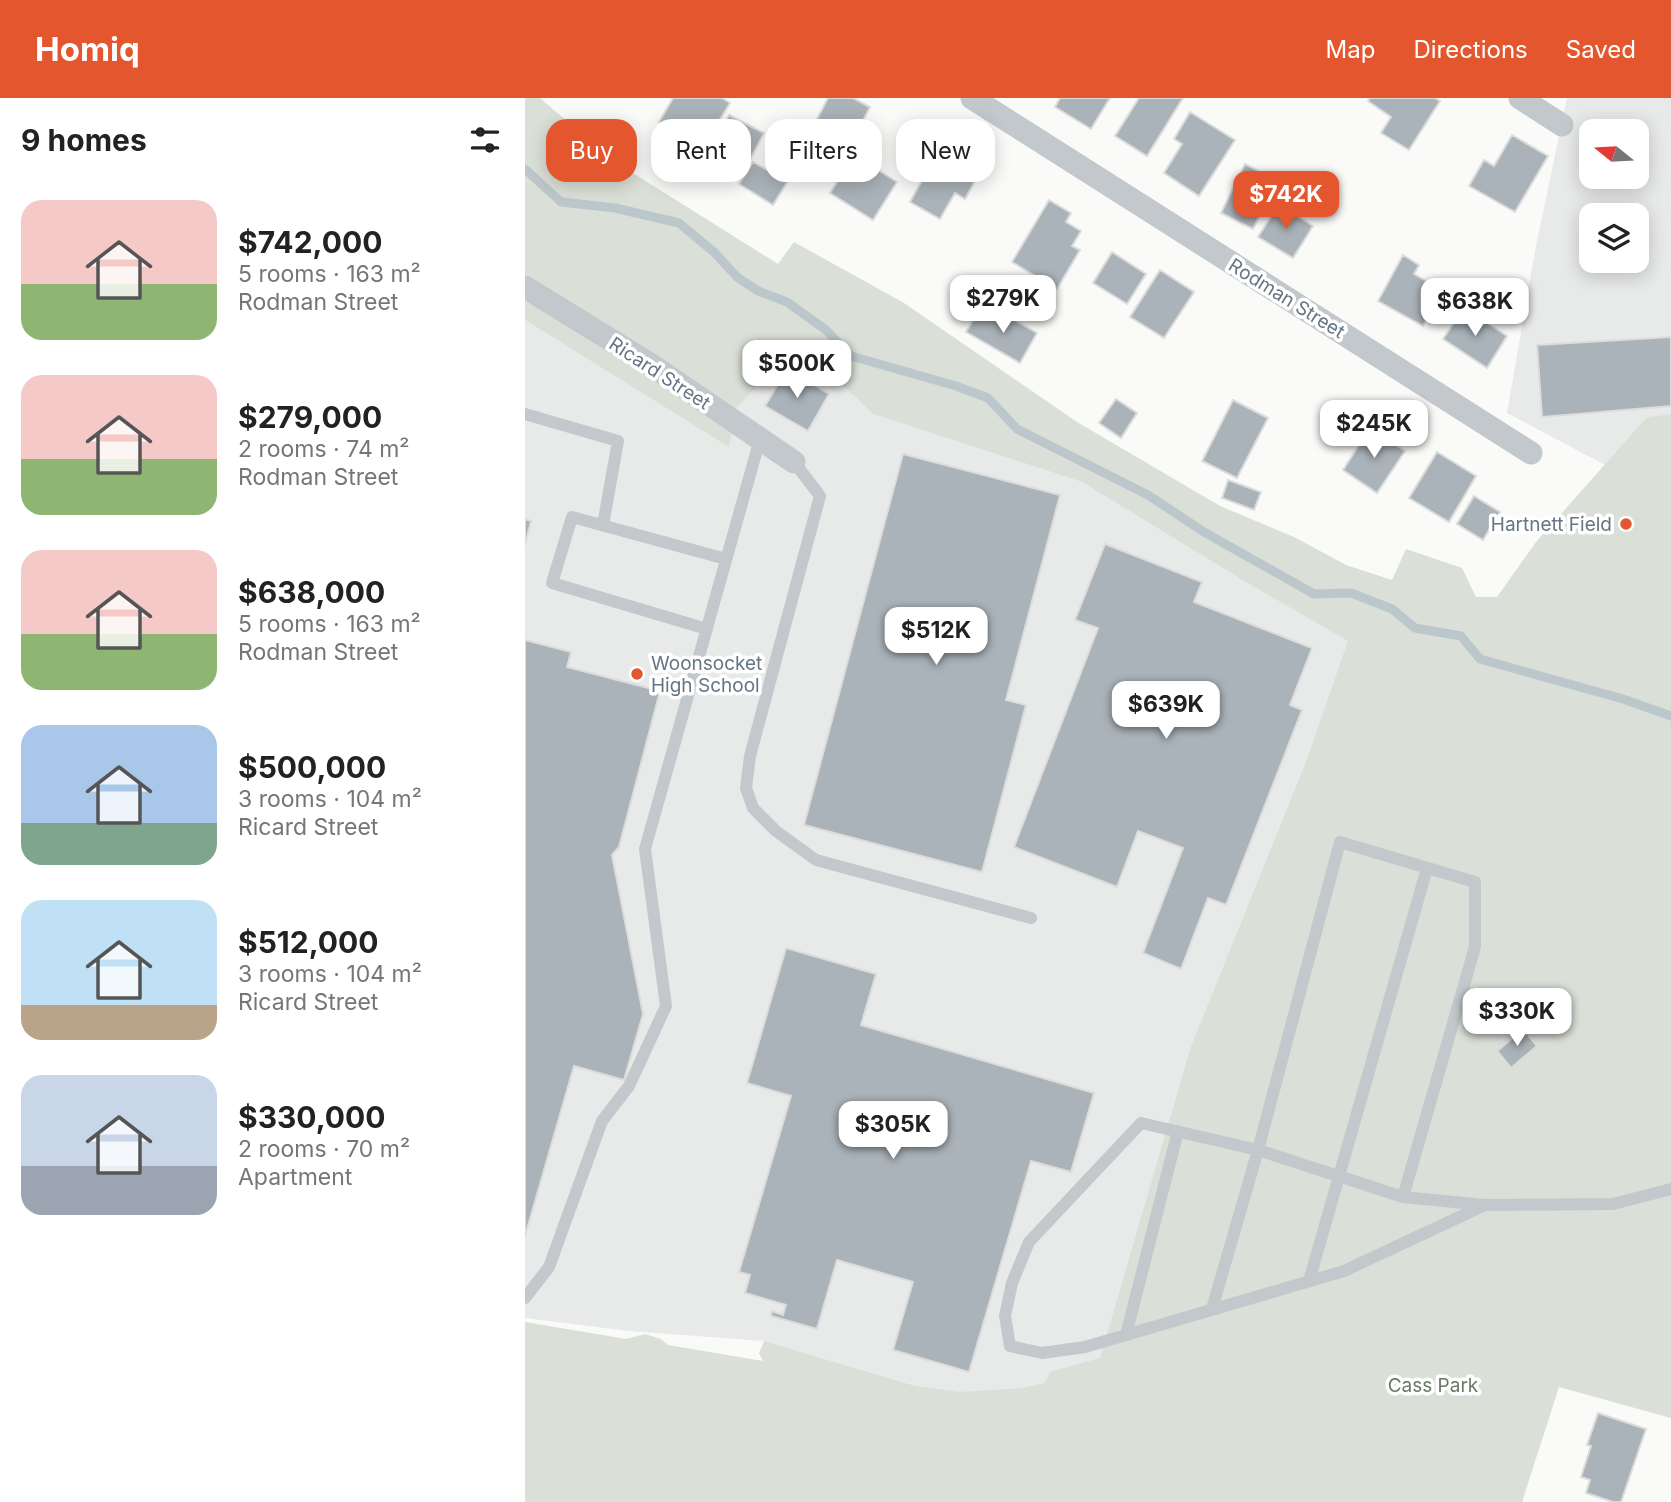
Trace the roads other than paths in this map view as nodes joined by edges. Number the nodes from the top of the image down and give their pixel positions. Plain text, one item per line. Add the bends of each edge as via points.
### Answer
1 (972, 98) edge
2 (1520, 98) edge
3 (1562, 125) dead end
4 (525, 287) edge
5 (525, 414) edge
6 (760, 439) junction
7 (1531, 453) dead end
8 (794, 462) joint
9 (603, 525) junction
10 (726, 559) junction
11 (707, 629) junction
12 (1427, 868) junction
13 (1031, 918) dead end
14 (1178, 1132) junction
15 (1258, 1150) junction
16 (1340, 1175) junction
17 (1671, 1189) edge
18 (1403, 1197) junction
19 (1485, 1205) junction
20 (1308, 1281) junction
21 (525, 1298) edge
22 (1212, 1309) junction
23 (1126, 1335) junction

1 - 7 street, Rodman Street
2 - 3 street
4 - 6 street, Ricard Street
5 - 9 lane via 618,441
6 - 8 street, Ricard Street
6 - 10 lane
8 - 13 lane via 820,496 750,756 746,788 753,808 817,860
9 - 10 lane
9 - 11 lane via 572,517 552,583
10 - 11 lane
11 - 21 lane via 645,849 666,1006 628,1086 601,1121 549,1267
12 - 15 lane via 1340,842
12 - 16 lane
12 - 18 lane via 1475,882 1475,947
14 - 15 lane
14 - 23 lane
14 - 23 lane via 1141,1123 1029,1242 1011,1283 1005,1315 1010,1346 1042,1353
15 - 16 lane
15 - 22 lane
16 - 18 lane
16 - 20 lane
17 - 19 lane via 1613,1205
18 - 19 lane
19 - 20 lane via 1344,1270
20 - 22 lane
22 - 23 lane

